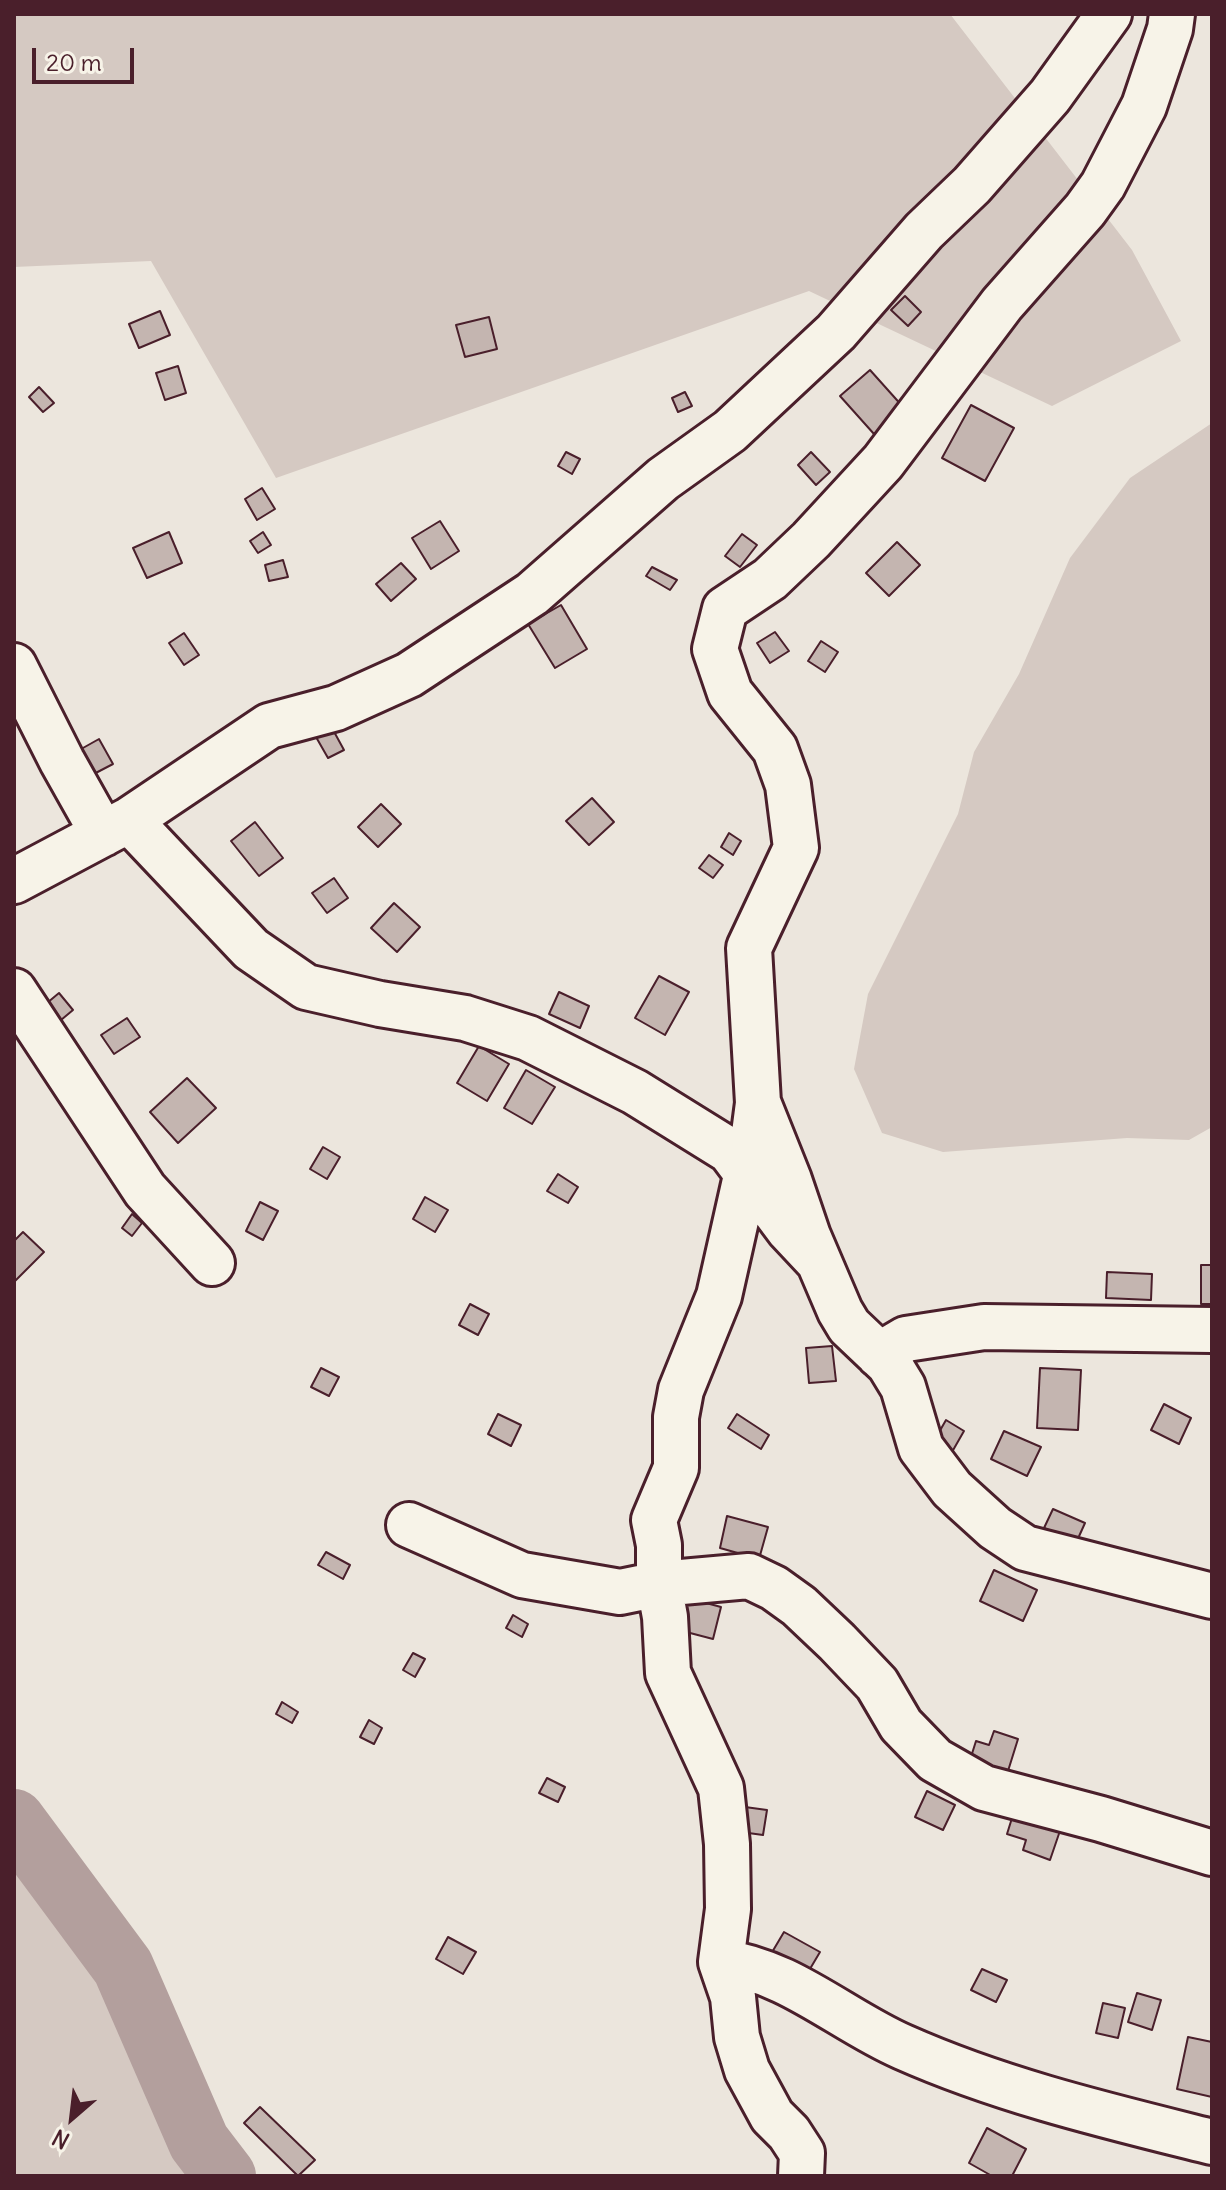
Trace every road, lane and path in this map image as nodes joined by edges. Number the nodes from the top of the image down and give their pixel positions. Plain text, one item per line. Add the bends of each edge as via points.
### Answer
1 (1109, 14) edge
2 (1172, 14) edge
3 (14, 666) edge
4 (116, 827) junction
5 (14, 881) edge
6 (14, 991) edge
7 (758, 1103) junction
8 (747, 1174) junction
9 (818, 1261) junction
10 (212, 1263) dead end
11 (1212, 1330) edge
12 (879, 1355) junction
13 (409, 1525) dead end
14 (659, 1584) junction
15 (1212, 1596) edge
16 (1212, 1853) edge
17 (721, 1962) junction
18 (1212, 2142) edge
19 (801, 2176) edge

1 - 4 street via 1050,96 836,332 730,431 663,479 532,594 409,675 336,708 269,726
2 - 7 street via 1144,106 1085,210 1002,304 883,462 770,579 725,609 715,649 730,693 775,749 788,785 796,848 749,948
3 - 4 street via 62,761
4 - 5 street
4 - 8 street via 251,949 306,987 465,1018 528,1038 635,1092 730,1151
6 - 10 street via 145,1190
7 - 8 street
7 - 9 street
8 - 9 street
8 - 14 street via 719,1296 681,1390 676,1468 654,1520
9 - 12 street via 849,1326
11 - 12 street via 984,1327 906,1339
12 - 15 street via 903,1387 921,1448 952,1489 995,1528 1025,1548
13 - 14 street via 522,1575 620,1592
14 - 16 street via 749,1576 774,1588 877,1684 901,1725 935,1760 984,1788
14 - 17 street via 668,1673 721,1788 728,1909
17 - 18 street via 786,1982 901,2047 992,2082
17 - 19 street via 747,2070 772,2116 802,2153

